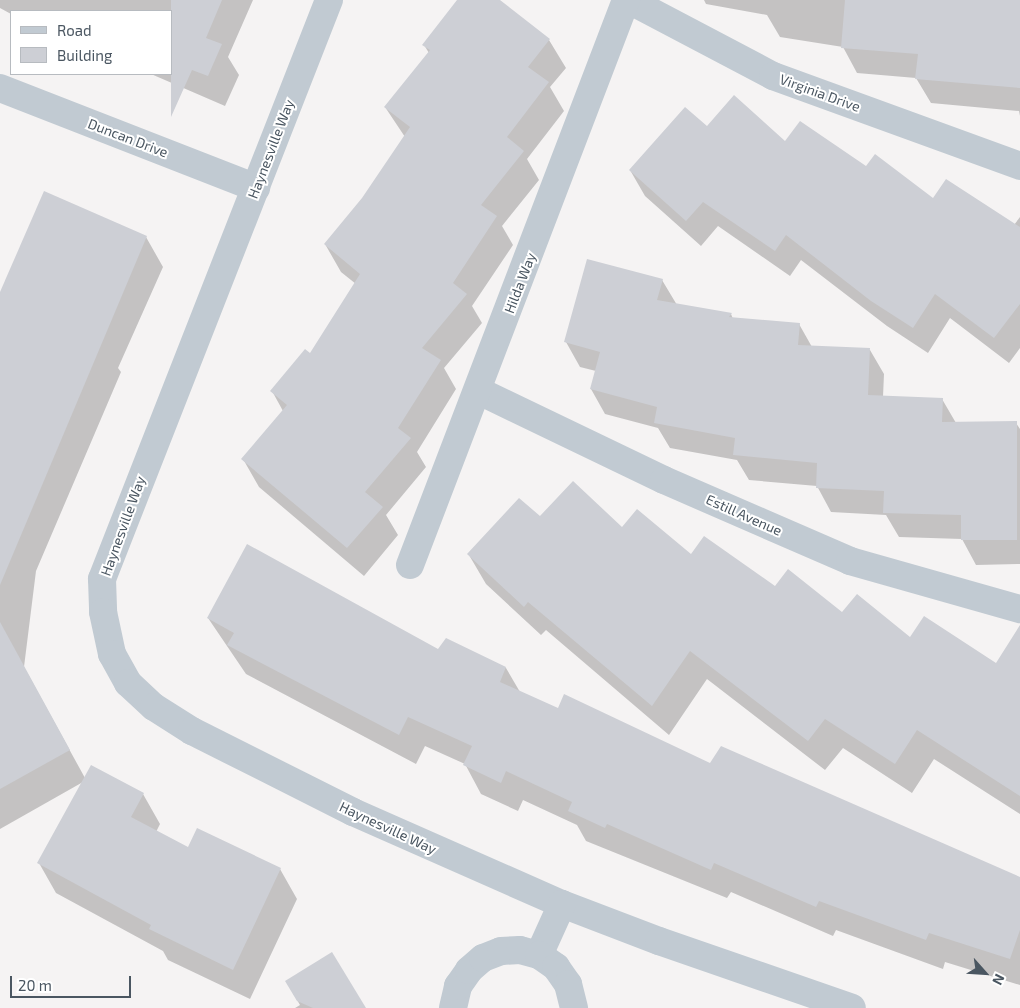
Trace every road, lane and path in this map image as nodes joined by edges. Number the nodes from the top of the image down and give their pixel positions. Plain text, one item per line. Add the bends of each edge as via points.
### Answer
1 (329, 0) edge
2 (628, 0) edge
3 (0, 88) edge
4 (1020, 166) edge
5 (256, 188) junction
6 (479, 391) junction
7 (410, 565) dead end
8 (1020, 609) edge
9 (562, 904) junction
10 (539, 955) junction
11 (453, 1008) edge
12 (574, 1008) edge
13 (852, 1008) edge

1 - 5 street, Haynesville Way
2 - 4 street, Virginia Drive via 773,76
2 - 6 street, Hilda Way
3 - 5 street, Duncan Drive
5 - 9 street, Haynesville Way via 102,579 103,612 112,654 128,683 154,707 192,731 353,812
6 - 7 street, Hilda Way
6 - 8 street, Estill Avenue via 664,480 850,561
9 - 10 street
9 - 13 street, Haynesville Way
10 - 11 street via 511,950 483,958 458,986
10 - 12 street via 556,967 568,984

